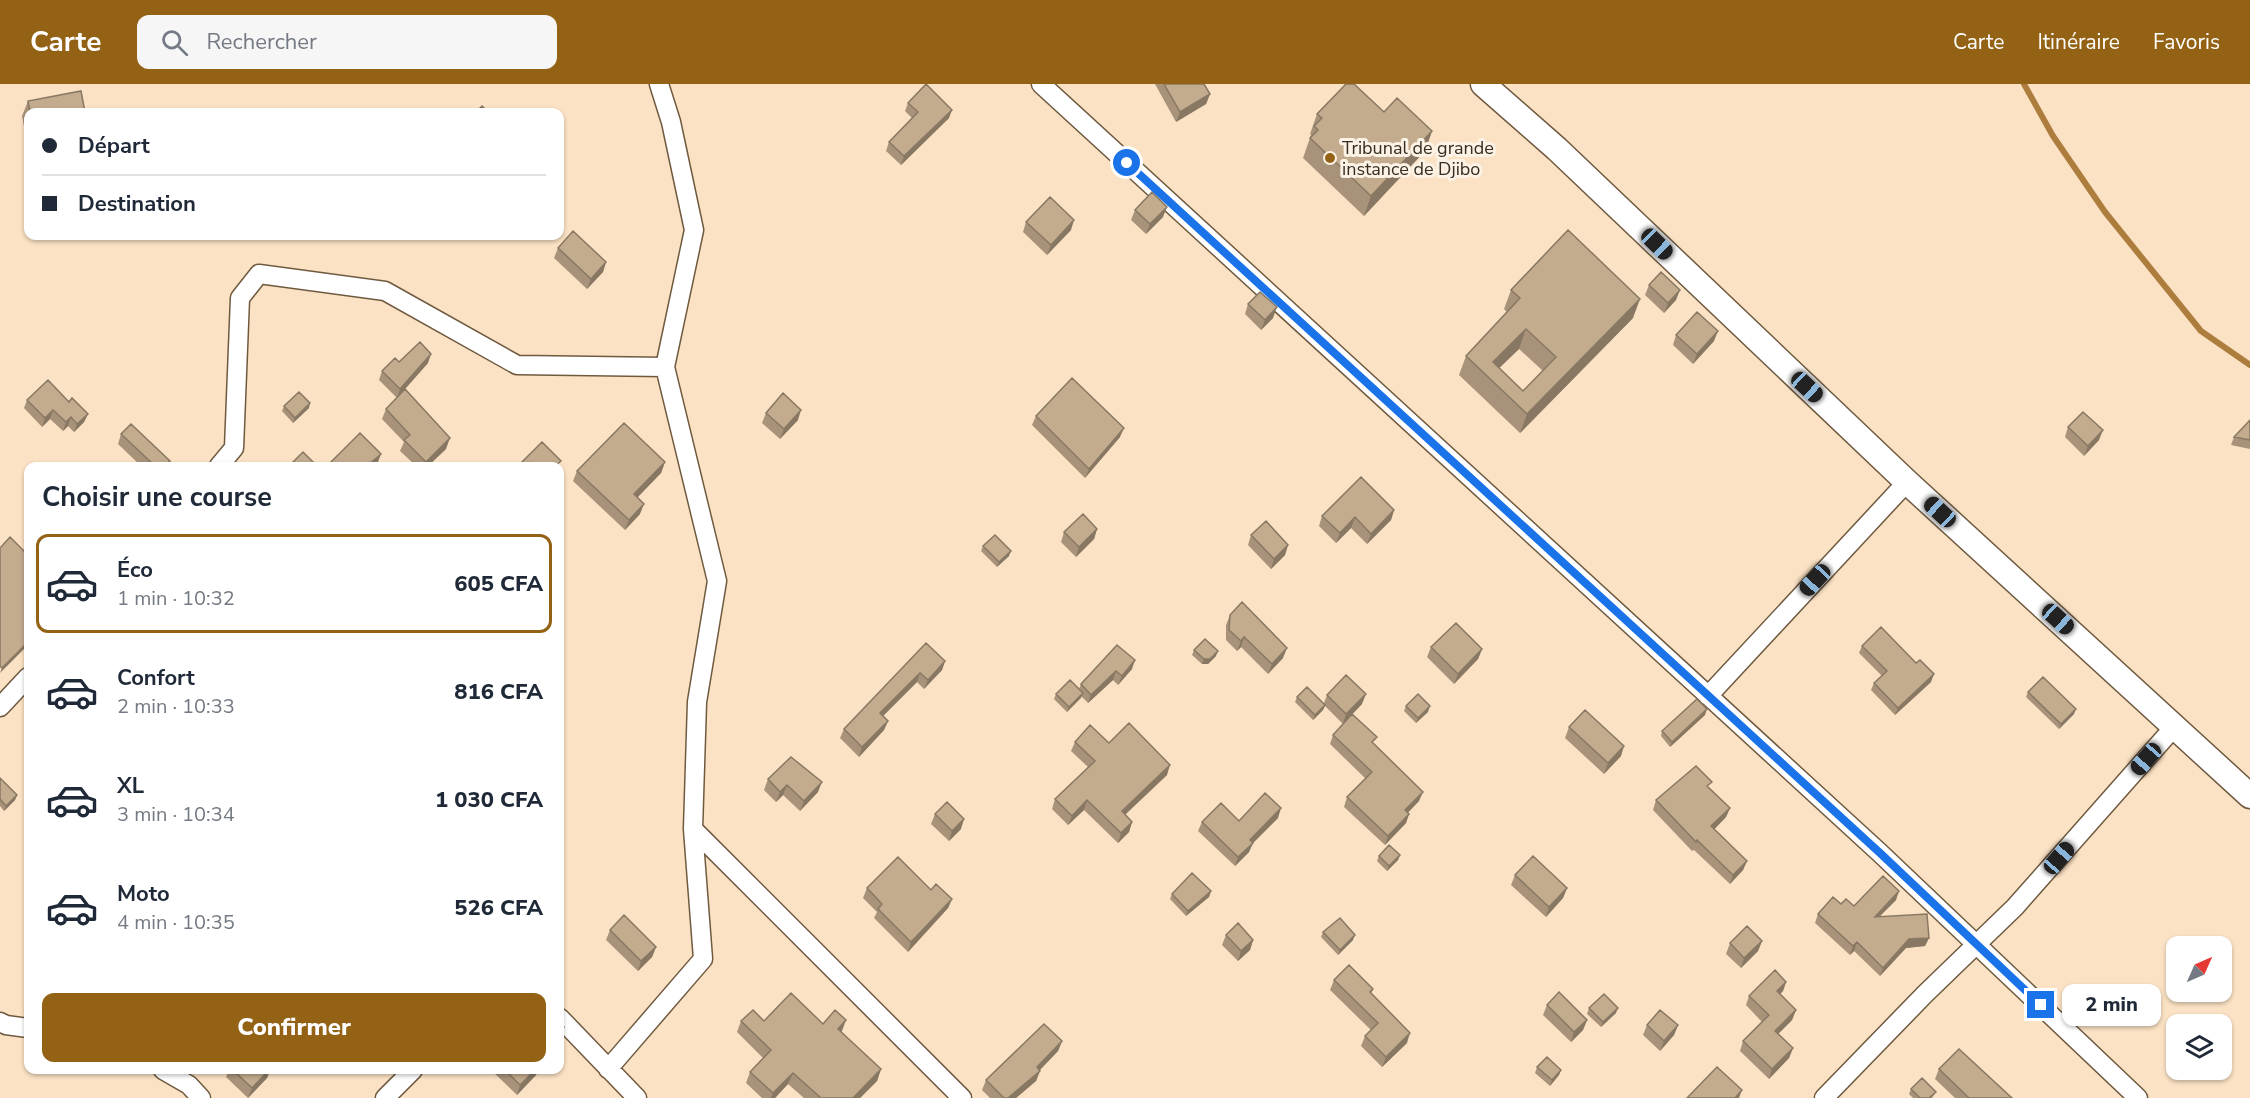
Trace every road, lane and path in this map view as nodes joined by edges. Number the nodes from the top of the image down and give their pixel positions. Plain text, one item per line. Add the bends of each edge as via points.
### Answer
1 (658, 84) edge
2 (1041, 84) edge
3 (1483, 84) edge
4 (664, 367) junction
5 (222, 462) edge
6 (1907, 482) junction
7 (24, 681) edge
8 (1708, 696) junction
9 (0, 707) edge
10 (2175, 726) junction
11 (2250, 796) edge
12 (693, 829) junction
13 (1977, 944) junction
14 (0, 1022) edge
15 (564, 1022) edge
16 (24, 1027) edge
17 (608, 1069) junction
18 (170, 1074) edge
19 (409, 1074) edge
20 (201, 1098) edge
21 (385, 1098) edge
22 (637, 1098) edge
23 (962, 1098) edge
24 (1824, 1098) edge
25 (2138, 1098) edge

1 - 4 street via 671,122 694,230
2 - 8 street
3 - 6 main road via 1557,149
4 - 5 street via 517,365 385,291 259,274 240,298 234,448
4 - 12 street via 717,581 697,702
6 - 8 street
6 - 10 main road
7 - 9 street
8 - 13 street
10 - 11 main road
10 - 13 street via 2015,907
12 - 17 street via 703,959
12 - 23 street
13 - 24 street
13 - 25 street
14 - 16 street
15 - 17 street
17 - 22 street
18 - 20 street
19 - 21 street

